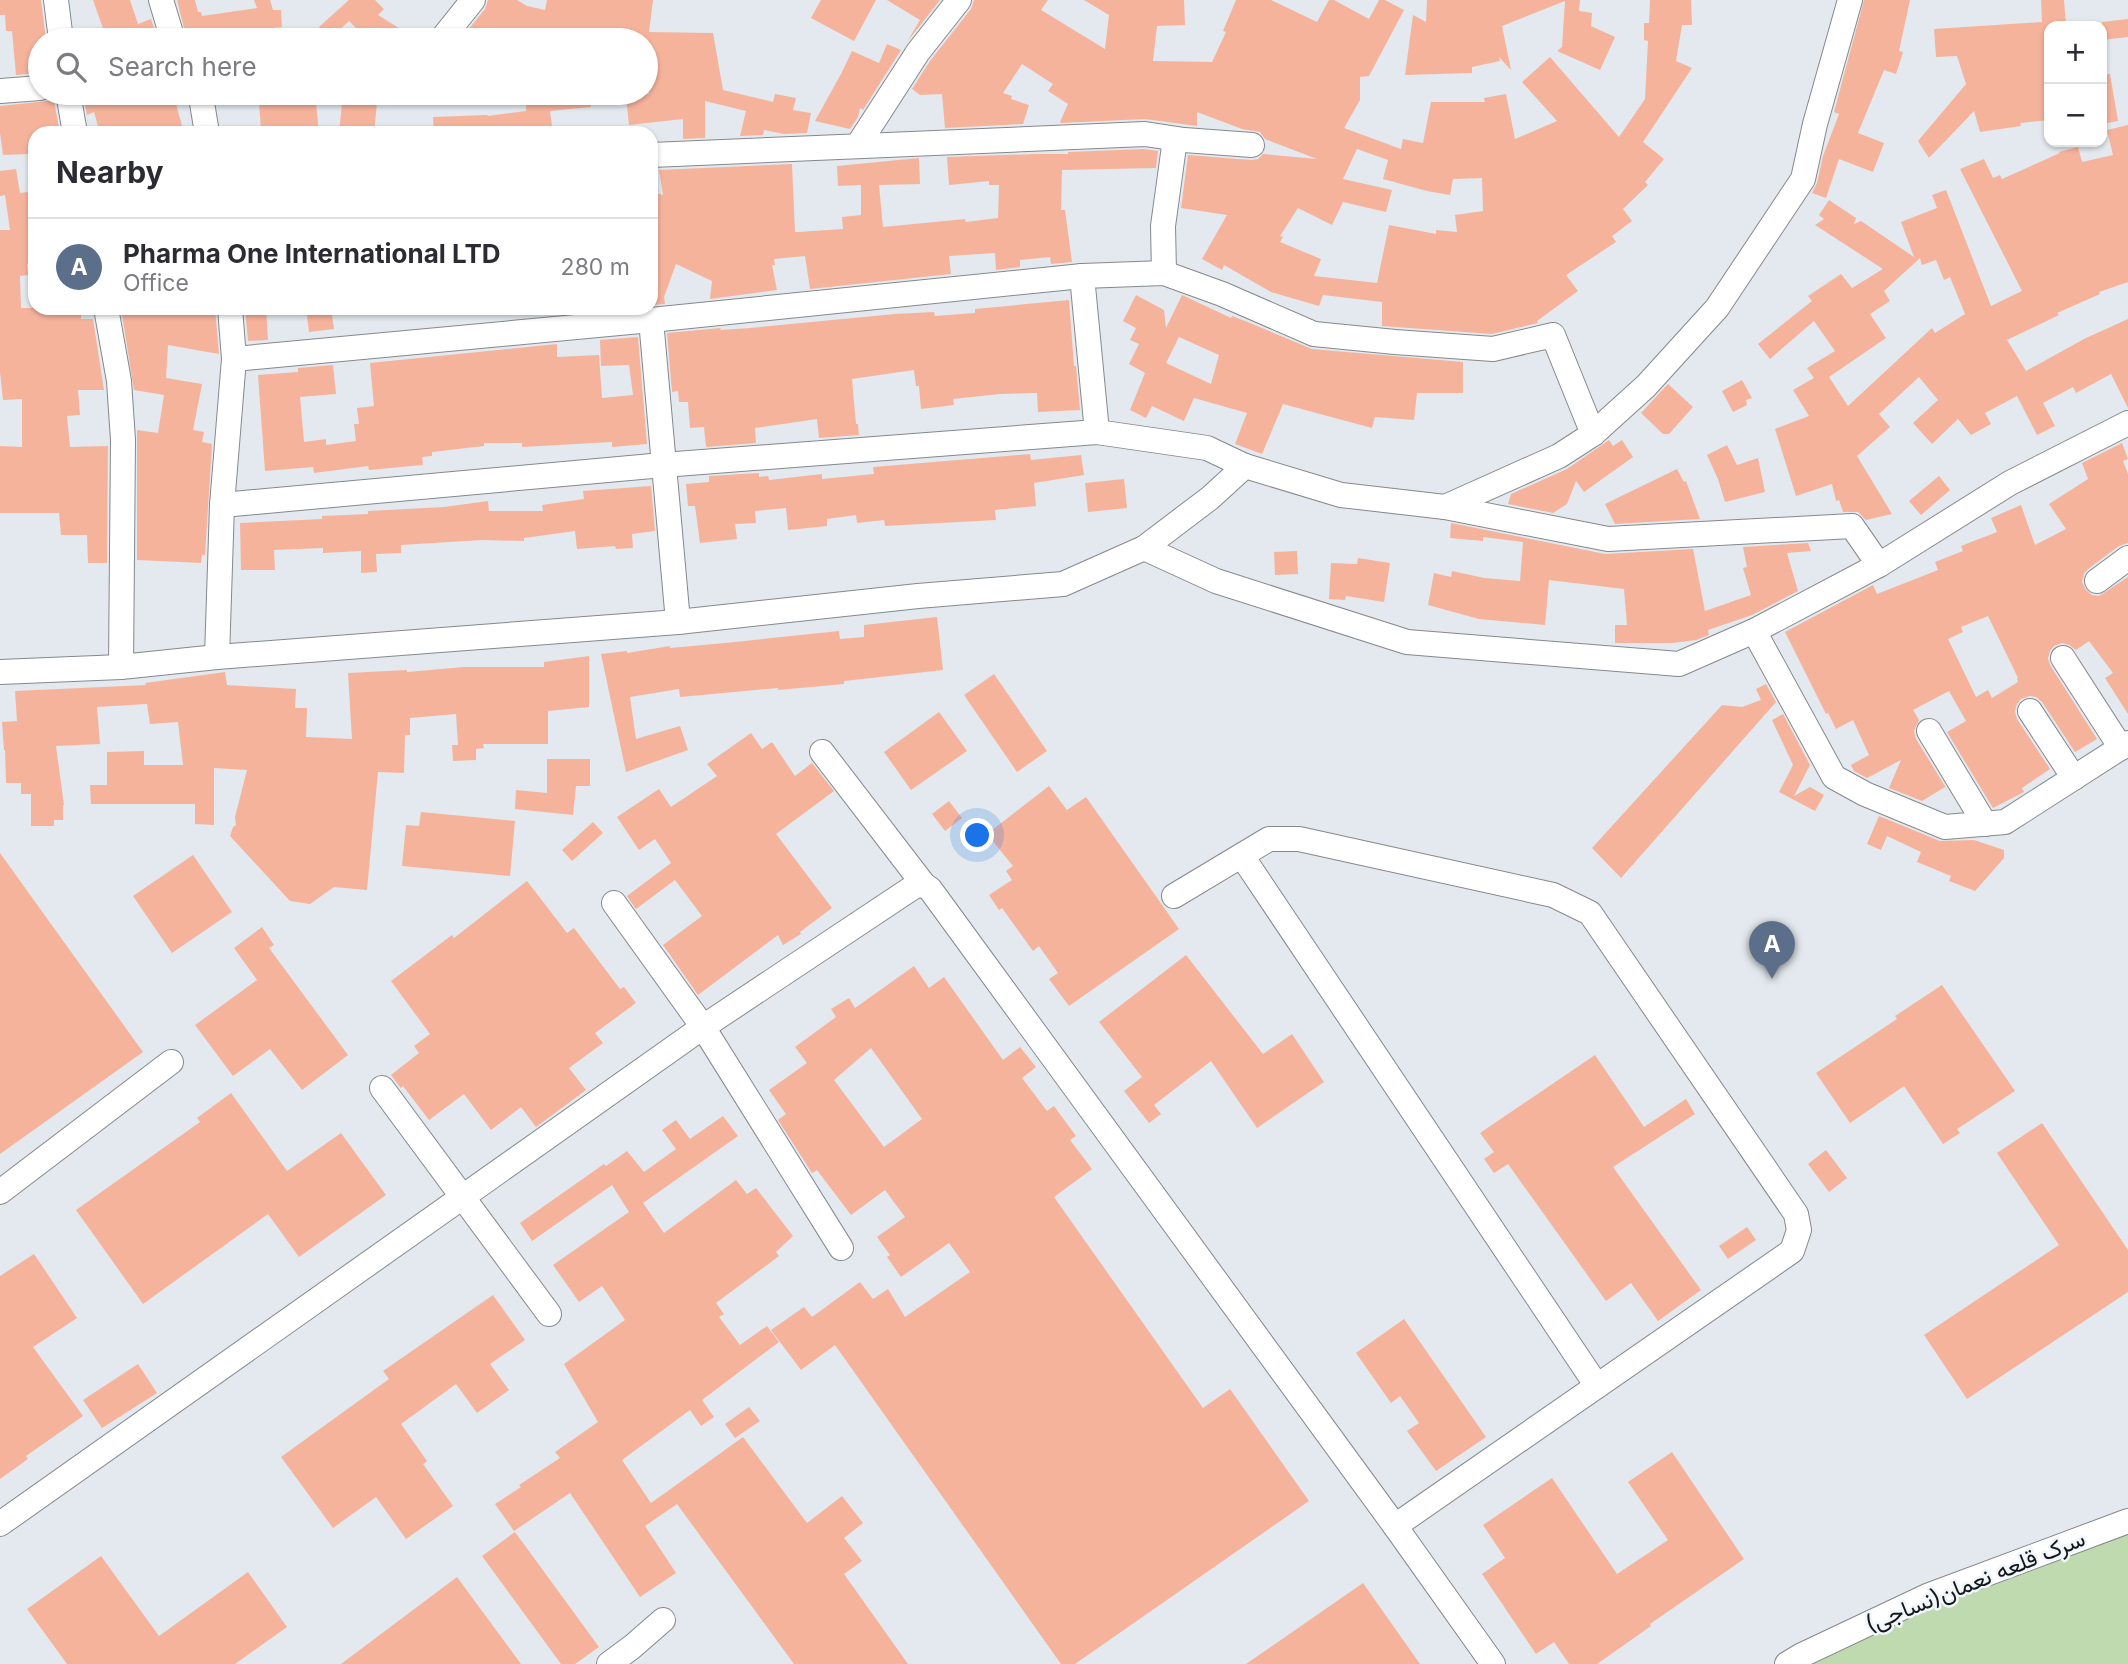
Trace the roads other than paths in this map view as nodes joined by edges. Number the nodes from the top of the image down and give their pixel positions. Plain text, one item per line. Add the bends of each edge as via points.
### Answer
1 (56, 0) edge
2 (161, 0) edge
3 (474, 0) edge
4 (959, 0) edge
5 (1850, 0) edge
6 (60, 28) edge
7 (169, 28) edge
8 (451, 28) edge
9 (28, 89) edge
10 (0, 91) edge
11 (70, 105) edge
12 (203, 105) edge
13 (74, 126) edge
14 (207, 126) edge
15 (1175, 139) junction
16 (858, 145) junction
17 (1252, 145) dead end
18 (658, 155) edge
19 (1164, 273) junction
20 (1082, 276) junction
21 (107, 315) edge
22 (230, 315) edge
23 (651, 320) junction
24 (233, 359) junction
25 (2128, 423) edge
26 (1097, 432) junction
27 (1593, 434) junction
28 (663, 465) junction
29 (1244, 466) junction
30 (222, 505) junction
31 (1445, 507) junction
32 (1144, 548) junction
33 (2128, 558) edge
34 (1879, 565) junction
35 (2097, 581) dead end
36 (678, 622) junction
37 (1754, 631) junction
38 (217, 657) junction
39 (2063, 658) dead end
40 (121, 667) junction
41 (0, 672) edge
42 (2030, 711) dead end
43 (1929, 731) dead end
44 (2125, 746) edge
45 (822, 752) dead end
46 (2074, 778) junction
47 (1985, 824) junction
48 (1242, 856) junction
49 (924, 885) junction
50 (1174, 896) dead end
51 (614, 904) dead end
52 (703, 1027) junction
53 (171, 1062) dead end
54 (382, 1088) dead end
55 (0, 1192) edge
56 (462, 1197) junction
57 (841, 1248) dead end
58 (549, 1314) dead end
59 (1597, 1386) junction
60 (2128, 1521) edge
61 (0, 1524) edge
62 (1395, 1526) junction
63 (663, 1620) dead end
64 (639, 1656) edge
65 (609, 1664) edge
66 (1493, 1664) edge
67 (1787, 1664) edge

1 - 6 street
2 - 7 street
3 - 8 street
4 - 16 street via 918,52
5 - 27 street via 1803,178 1717,309 1646,386
9 - 10 street
11 - 13 street
12 - 14 street
15 - 16 street via 1145,134
15 - 17 street
15 - 19 street via 1163,226
16 - 18 street
19 - 20 street
19 - 27 street via 1314,334 1493,349 1553,335
20 - 23 street
20 - 26 street
21 - 40 street via 124,440
22 - 24 street
23 - 24 street
23 - 28 street
24 - 30 street
25 - 34 street via 2010,483
26 - 28 street
26 - 29 street via 1207,449
27 - 31 street via 1559,456
28 - 30 street
28 - 36 street
29 - 31 street via 1341,495
29 - 32 street
30 - 38 street
31 - 34 street via 1608,539 1852,526
32 - 36 street via 1063,584
32 - 37 street via 1216,582 1407,642 1679,664
33 - 35 street
34 - 37 street
36 - 38 street
37 - 47 street via 1835,777 1945,827
38 - 40 street
39 - 44 street
40 - 41 street
42 - 46 street
43 - 47 street
44 - 46 street
45 - 49 street
46 - 47 street via 2004,822
48 - 50 street
48 - 59 street
48 - 59 street via 1269,839 1299,839 1553,895 1590,913 1796,1214 1800,1230 1792,1251
49 - 52 street via 915,886
49 - 62 street
51 - 52 street
52 - 56 street
52 - 57 street
53 - 55 street
54 - 56 street
56 - 58 street
56 - 61 street
59 - 62 street
60 - 67 street, سرک قلعه نعمان(نساجی) via 1927,1596
62 - 66 street
63 - 64 street
64 - 65 street

